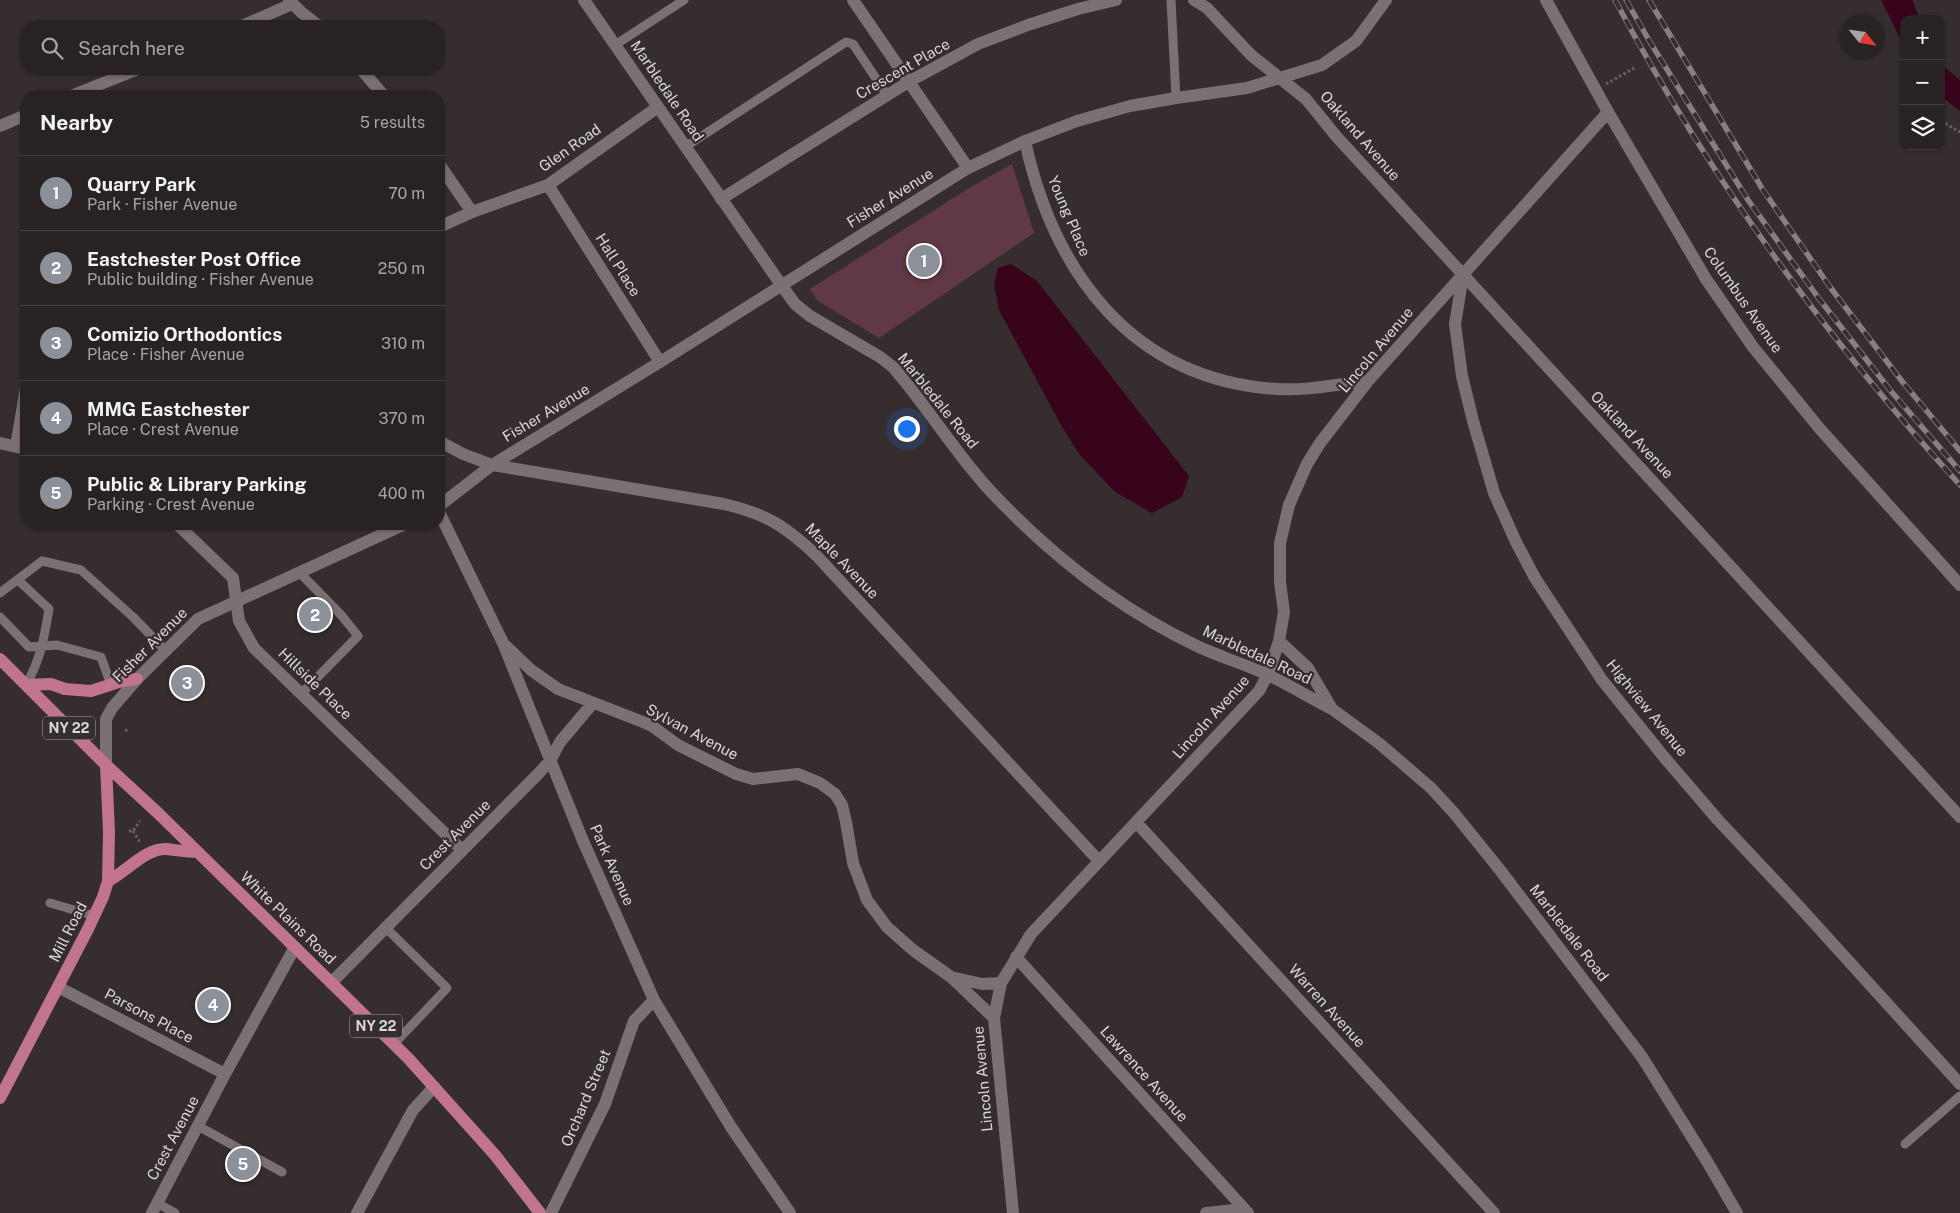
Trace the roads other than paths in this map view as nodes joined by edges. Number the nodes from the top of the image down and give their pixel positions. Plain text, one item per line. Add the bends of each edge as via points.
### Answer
1 (584, 0) edge
2 (684, 0) edge
3 (853, 0) edge
4 (1116, 0) edge
5 (1171, 0) edge
6 (1194, 0) edge
7 (1386, 0) edge
8 (1546, 0) edge
9 (290, 2) edge
10 (254, 20) edge
11 (312, 20) edge
12 (615, 45) junction
13 (123, 75) edge
14 (366, 75) edge
15 (1280, 78) junction
16 (910, 81) junction
17 (87, 90) edge
18 (379, 90) edge
19 (887, 95) junction
20 (1176, 98) junction
21 (658, 107) junction
22 (1608, 112) junction
23 (20, 118) edge
24 (0, 126) edge
25 (1025, 140) junction
26 (685, 147) junction
27 (968, 168) junction
28 (445, 173) edge
29 (548, 185) junction
30 (721, 199) junction
31 (472, 212) junction
32 (445, 223) edge
33 (1463, 274) junction
34 (782, 286) junction
35 (660, 362) junction
36 (1368, 381) junction
37 (0, 442) edge
38 (445, 444) edge
39 (20, 448) edge
40 (492, 465) junction
41 (445, 501) edge
42 (445, 524) edge
43 (183, 530) edge
44 (392, 530) edge
45 (300, 573) junction
46 (18, 580) junction
47 (1960, 585) edge
48 (0, 593) edge
49 (237, 600) junction
50 (0, 617) edge
51 (1279, 641) junction
52 (503, 643) junction
53 (44, 646) junction
54 (166, 651) junction
55 (0, 659) edge
56 (1268, 674) junction
57 (137, 679) junction
58 (26, 685) junction
59 (111, 685) junction
60 (301, 694) junction
61 (593, 703) junction
62 (1332, 709) junction
63 (550, 762) junction
64 (106, 765) junction
65 (1960, 817) edge
66 (1136, 822) junction
67 (462, 850) junction
68 (197, 852) junction
69 (1100, 861) junction
70 (108, 882) junction
71 (50, 903) dead end
72 (95, 916) junction
73 (386, 928) junction
74 (296, 947) junction
75 (1016, 957) junction
76 (951, 976) junction
77 (332, 983) junction
78 (1002, 983) junction
79 (58, 987) junction
80 (654, 1000) junction
81 (994, 1018) junction
82 (394, 1044) junction
83 (225, 1074) junction
84 (1960, 1084) edge
85 (434, 1087) junction
86 (1960, 1096) edge
87 (0, 1098) edge
88 (198, 1126) junction
89 (1905, 1144) dead end
90 (282, 1172) dead end
91 (155, 1208) edge
92 (1246, 1211) edge
93 (175, 1213) edge
94 (357, 1213) edge
95 (540, 1213) edge
96 (551, 1213) edge
97 (790, 1213) edge
98 (1012, 1213) edge
99 (1206, 1213) edge
100 (1494, 1213) edge
101 (1737, 1213) edge

1 - 12 street, Marbledale Road
2 - 12 lane
3 - 16 street
4 - 16 street, Crescent Place via 1078,9 978,44
5 - 20 lane
6 - 15 street via 1207,8 1251,55
7 - 15 street, Fisher Avenue via 1365,31 1342,52 1322,65
8 - 22 street, Columbus Avenue
9 - 10 street
9 - 11 street
12 - 21 street, Marbledale Road
13 - 17 street
14 - 18 street
15 - 20 street, Fisher Avenue via 1247,88
15 - 33 street, Oakland Avenue via 1306,99
16 - 19 street, Crescent Place
16 - 27 street
19 - 26 lane via 853,44 846,42
19 - 30 street, Crescent Place
20 - 25 street, Fisher Avenue via 1130,106
21 - 26 street, Marbledale Road
21 - 29 street, Glen Road
22 - 33 street, Lincoln Avenue
22 - 47 street, Columbus Avenue via 1706,279 1753,347 1820,429
23 - 24 street
25 - 27 street, Fisher Avenue
25 - 36 street, Young Place via 1052,224 1072,266 1093,295 1130,334 1183,366 1247,385 1277,389 1310,388
26 - 30 street, Marbledale Road
27 - 34 street, Fisher Avenue
28 - 31 street
29 - 31 street, Glen Road
29 - 35 street, Hall Place
30 - 34 street, Marbledale Road
31 - 32 street, Glen Road
33 - 36 street, Lincoln Avenue
33 - 65 street, Oakland Avenue
33 - 84 street, Highview Avenue via 1455,324 1462,376 1494,493 1535,578 1602,680 1664,757
34 - 35 street, Fisher Avenue
34 - 56 street, Marbledale Road via 795,304 810,316 893,367 999,500 1084,575 1156,624
35 - 40 street, Fisher Avenue
36 - 51 street, Lincoln Avenue via 1316,450 1289,505 1280,543 1284,612
37 - 39 street
38 - 40 street, Maple Avenue
40 - 41 street, Fisher Avenue
40 - 69 street, Maple Avenue via 724,504 758,513 776,522 816,554
42 - 52 street, Park Avenue
43 - 49 street, Hillside Place via 233,578
44 - 45 street, Fisher Avenue
45 - 49 street, Fisher Avenue
45 - 60 lane via 358,636
46 - 48 lane
46 - 53 lane via 49,609
46 - 54 lane via 42,561 81,570
49 - 54 street, Fisher Avenue via 198,619
49 - 60 street, Hillside Place via 239,621 254,648
50 - 53 lane via 28,647
51 - 56 street, Lincoln Avenue
51 - 62 street, Marbledale Road via 1308,668
52 - 61 street, Sylvan Avenue via 531,670 558,689
52 - 63 street, Park Avenue
53 - 58 lane via 38,665
53 - 59 lane via 57,644 101,657
54 - 57 street, Fisher Avenue
55 - 58 main road, White Plains Road / NY 22
56 - 62 street, Marbledale Road
56 - 66 street, Lincoln Avenue via 1259,691
57 - 59 main road
57 - 64 street, Fisher Avenue via 106,719
58 - 59 main road via 51,684 65,689 91,691
58 - 64 main road, White Plains Road / NY 22
60 - 67 street, Hillside Place
61 - 63 street, Crest Avenue via 560,742
61 - 76 street, Sylvan Avenue via 652,726 678,745 736,774 753,779 798,774 820,783 842,805 853,863 867,900 887,927
62 - 101 street, Marbledale Road via 1380,744 1431,788 1454,813 1642,1057
63 - 67 street, Crest Avenue
63 - 80 street, Park Avenue
64 - 68 main road, White Plains Road / NY 22
64 - 70 main road, Mill Road
66 - 69 street, Lincoln Avenue
66 - 100 street, Warren Avenue
67 - 73 street, Crest Avenue
68 - 70 main road via 165,849 152,852
68 - 74 main road, White Plains Road / NY 22
69 - 75 street, Lincoln Avenue via 1030,934
70 - 72 main road, Mill Road
71 - 72 lane
72 - 79 main road, Mill Road
73 - 77 street, Crest Avenue
73 - 82 lane via 447,988
74 - 77 main road, White Plains Road / NY 22
74 - 83 street, Crest Avenue
75 - 78 street, Lincoln Avenue
75 - 92 street, Lawrence Avenue
76 - 78 street, Sylvan Avenue via 982,984
76 - 81 street, Sylvan Avenue
77 - 82 main road, White Plains Road / NY 22
78 - 81 street, Lincoln Avenue
79 - 83 street, Parsons Place
79 - 87 main road, Mill Road
80 - 96 street, Orchard Street via 634,1021 605,1104
80 - 97 street, Park Avenue via 731,1127
81 - 98 street, Lincoln Avenue
82 - 85 main road, White Plains Road / NY 22
83 - 88 street, Crest Avenue
85 - 94 street via 413,1110
85 - 95 main road, White Plains Road / NY 22
86 - 89 lane
88 - 90 lane
88 - 91 street, Crest Avenue
91 - 93 lane
92 - 99 street

